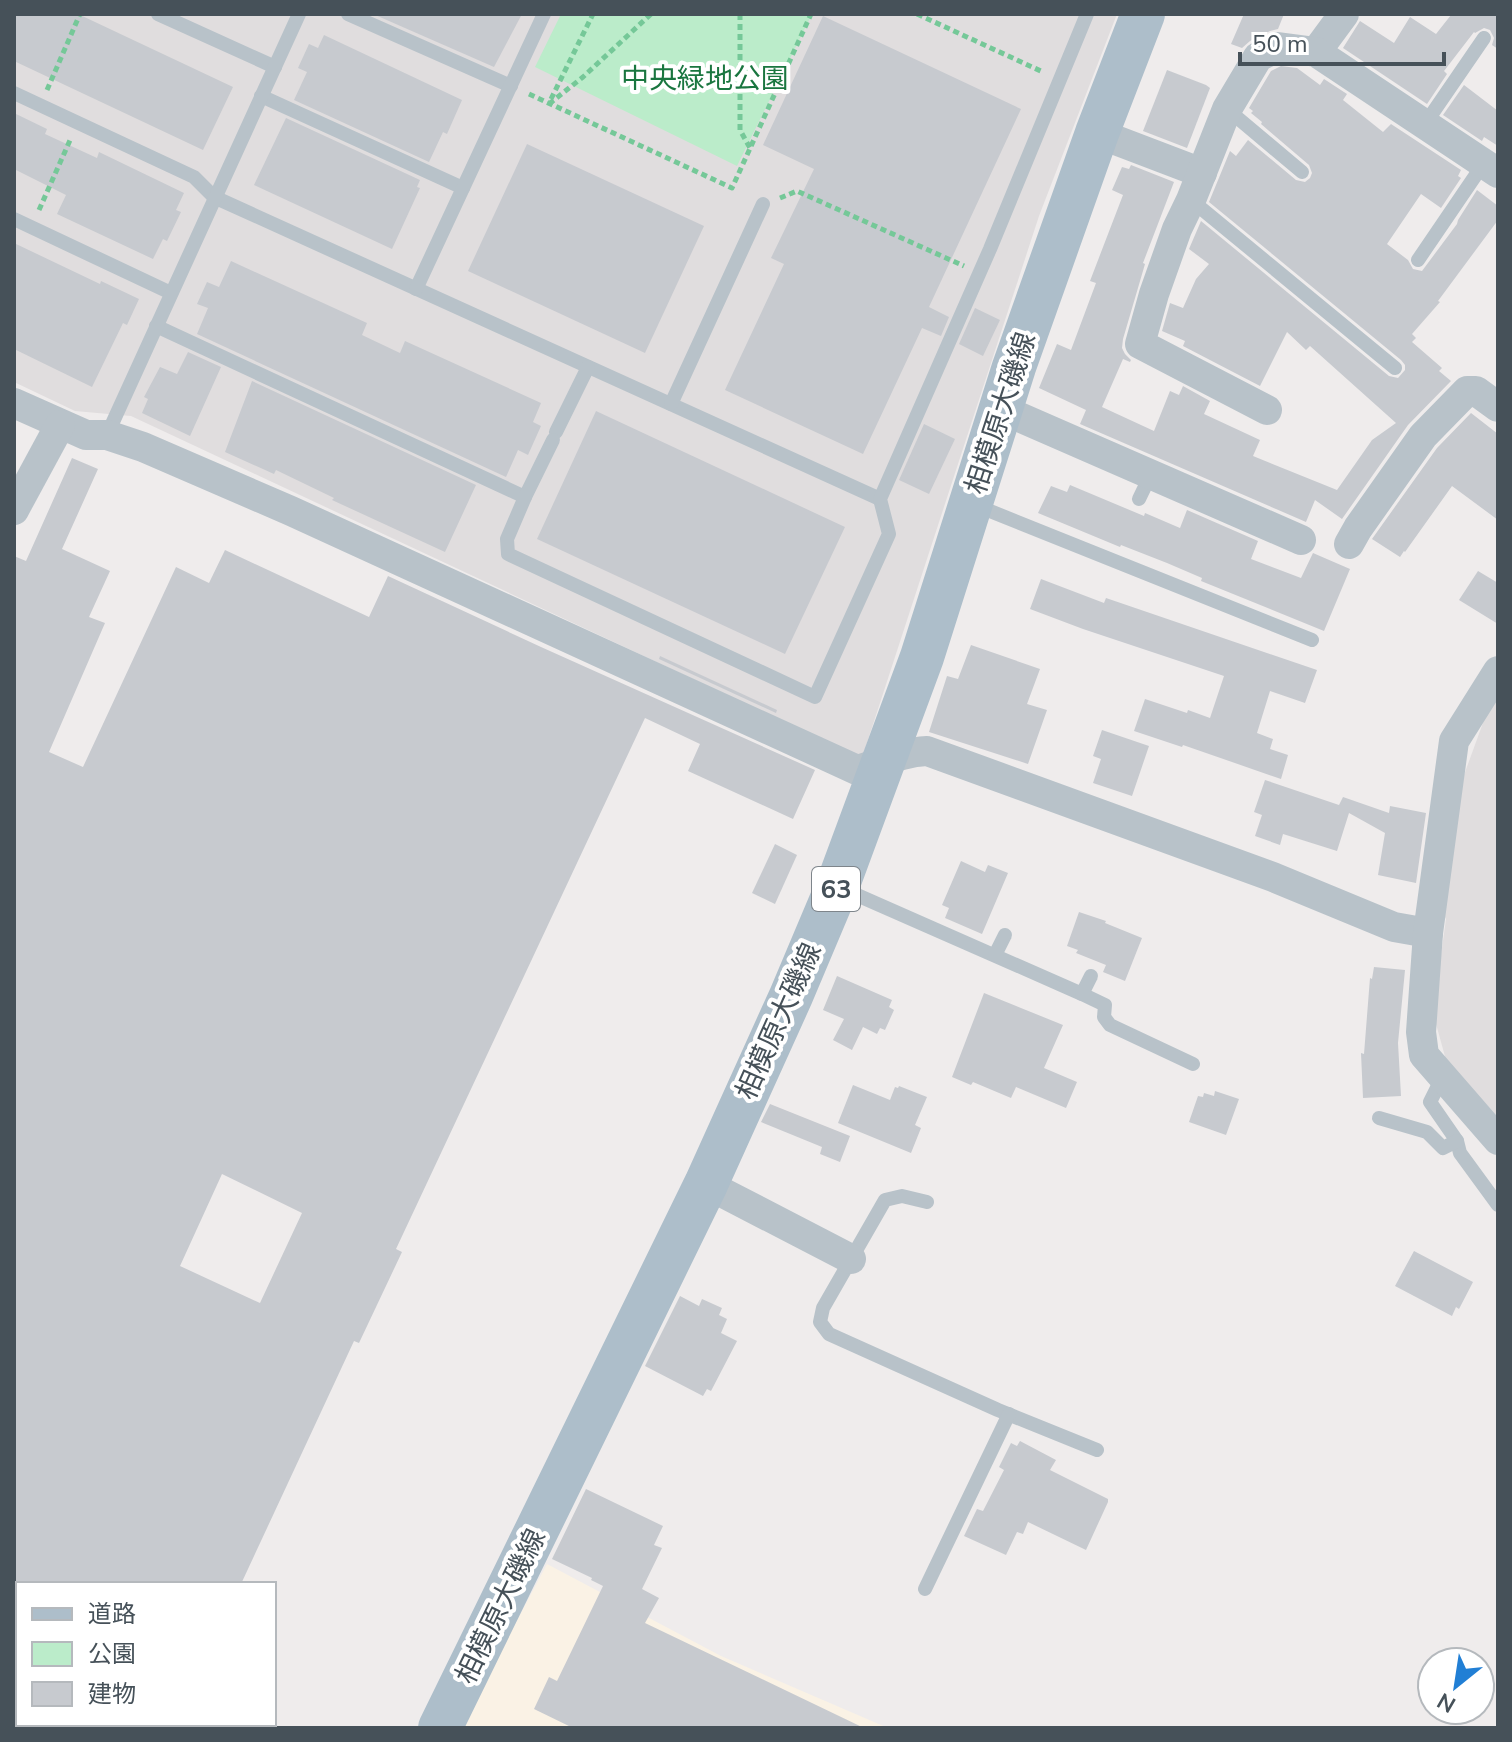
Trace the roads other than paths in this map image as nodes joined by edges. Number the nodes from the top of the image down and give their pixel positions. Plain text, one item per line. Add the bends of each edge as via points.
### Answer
1 (158, 14) edge
2 (299, 14) edge
3 (348, 14) edge
4 (544, 14) edge
5 (1087, 14) edge
6 (1143, 14) edge
7 (1344, 14) edge
8 (1484, 38) dead end
9 (1316, 52) junction
10 (275, 67) junction
11 (511, 86) junction
12 (14, 93) edge
13 (261, 96) junction
14 (1227, 109) junction
15 (1425, 124) junction
16 (1097, 133) junction
17 (1494, 168) edge
18 (1302, 172) dead end
19 (1196, 186) junction
20 (463, 188) junction
21 (214, 197) junction
22 (763, 204) road end
23 (14, 219) edge
24 (1418, 260) dead end
25 (416, 289) junction
26 (171, 293) junction
27 (156, 326) junction
28 (588, 367) junction
29 (1395, 368) dead end
30 (14, 403) edge
31 (671, 404) junction
32 (1498, 407) edge
33 (1001, 409) junction
34 (1267, 410) dead end
35 (60, 425) junction
36 (107, 435) junction
37 (525, 497) junction
38 (880, 499) junction
39 (970, 503) junction
40 (14, 510) edge
41 (1301, 540) dead end
42 (1349, 544) dead end
43 (1312, 640) dead end
44 (1498, 671) edge
45 (884, 762) junction
46 (837, 887) junction
47 (1428, 933) junction
48 (1005, 935) dead end
49 (995, 955) junction
50 (1091, 976) dead end
51 (1082, 994) junction
52 (1193, 1064) dead end
53 (1443, 1076) junction
54 (1379, 1118) dead end
55 (1498, 1140) edge
56 (1457, 1141) junction
57 (706, 1184) junction
58 (927, 1202) dead end
59 (1498, 1205) edge
60 (851, 1259) junction
61 (1009, 1414) junction
62 (1097, 1450) dead end
63 (925, 1589) dead end
64 (440, 1728) edge

1 - 10 lane
2 - 10 lane
3 - 11 lane
4 - 11 lane
5 - 38 lane
6 - 16 main road, 相模原大磯線 / 63
7 - 9 street
8 - 15 lane
9 - 14 street via 1278,47 1258,57
9 - 15 street
10 - 13 lane
11 - 20 lane
12 - 21 lane via 194,177
13 - 20 lane
13 - 21 lane
14 - 18 lane
14 - 19 street
15 - 17 street
16 - 19 street
16 - 33 main road, 相模原大磯線 / 63
17 - 24 lane
19 - 29 lane
19 - 34 street via 1140,344
20 - 25 lane
21 - 25 lane
21 - 26 lane
22 - 31 lane
23 - 26 lane
25 - 28 lane
26 - 27 lane
27 - 36 lane
27 - 37 lane
28 - 31 lane
28 - 37 lane
30 - 35 street
31 - 38 lane
32 - 42 street via 1476,391 1467,391 1423,436
33 - 39 main road, 相模原大磯線 / 63
33 - 41 street via 1145,486
35 - 36 street via 86,435
35 - 40 street
36 - 45 street via 291,511 857,770
37 - 38 lane via 507,539 508,554 815,697 889,534
39 - 43 lane
39 - 45 main road, 相模原大磯線 / 63
44 - 47 street via 1454,741
45 - 46 main road, 相模原大磯線 / 63
45 - 47 street via 909,751 927,751 1273,877 1394,927
46 - 49 lane
46 - 57 main road, 相模原大磯線 / 63
47 - 53 street via 1421,1032 1424,1055
48 - 49 lane
49 - 51 lane
50 - 51 lane
51 - 52 lane via 1105,1005 1110,1025
53 - 55 street
53 - 56 lane via 1430,1102
54 - 56 lane via 1427,1132 1443,1148
56 - 59 lane
57 - 60 street
57 - 64 main road, 相模原大磯線 / 63
58 - 60 lane via 902,1196 885,1200
60 - 61 lane via 823,1308 820,1322 829,1334
61 - 62 lane
61 - 63 lane

